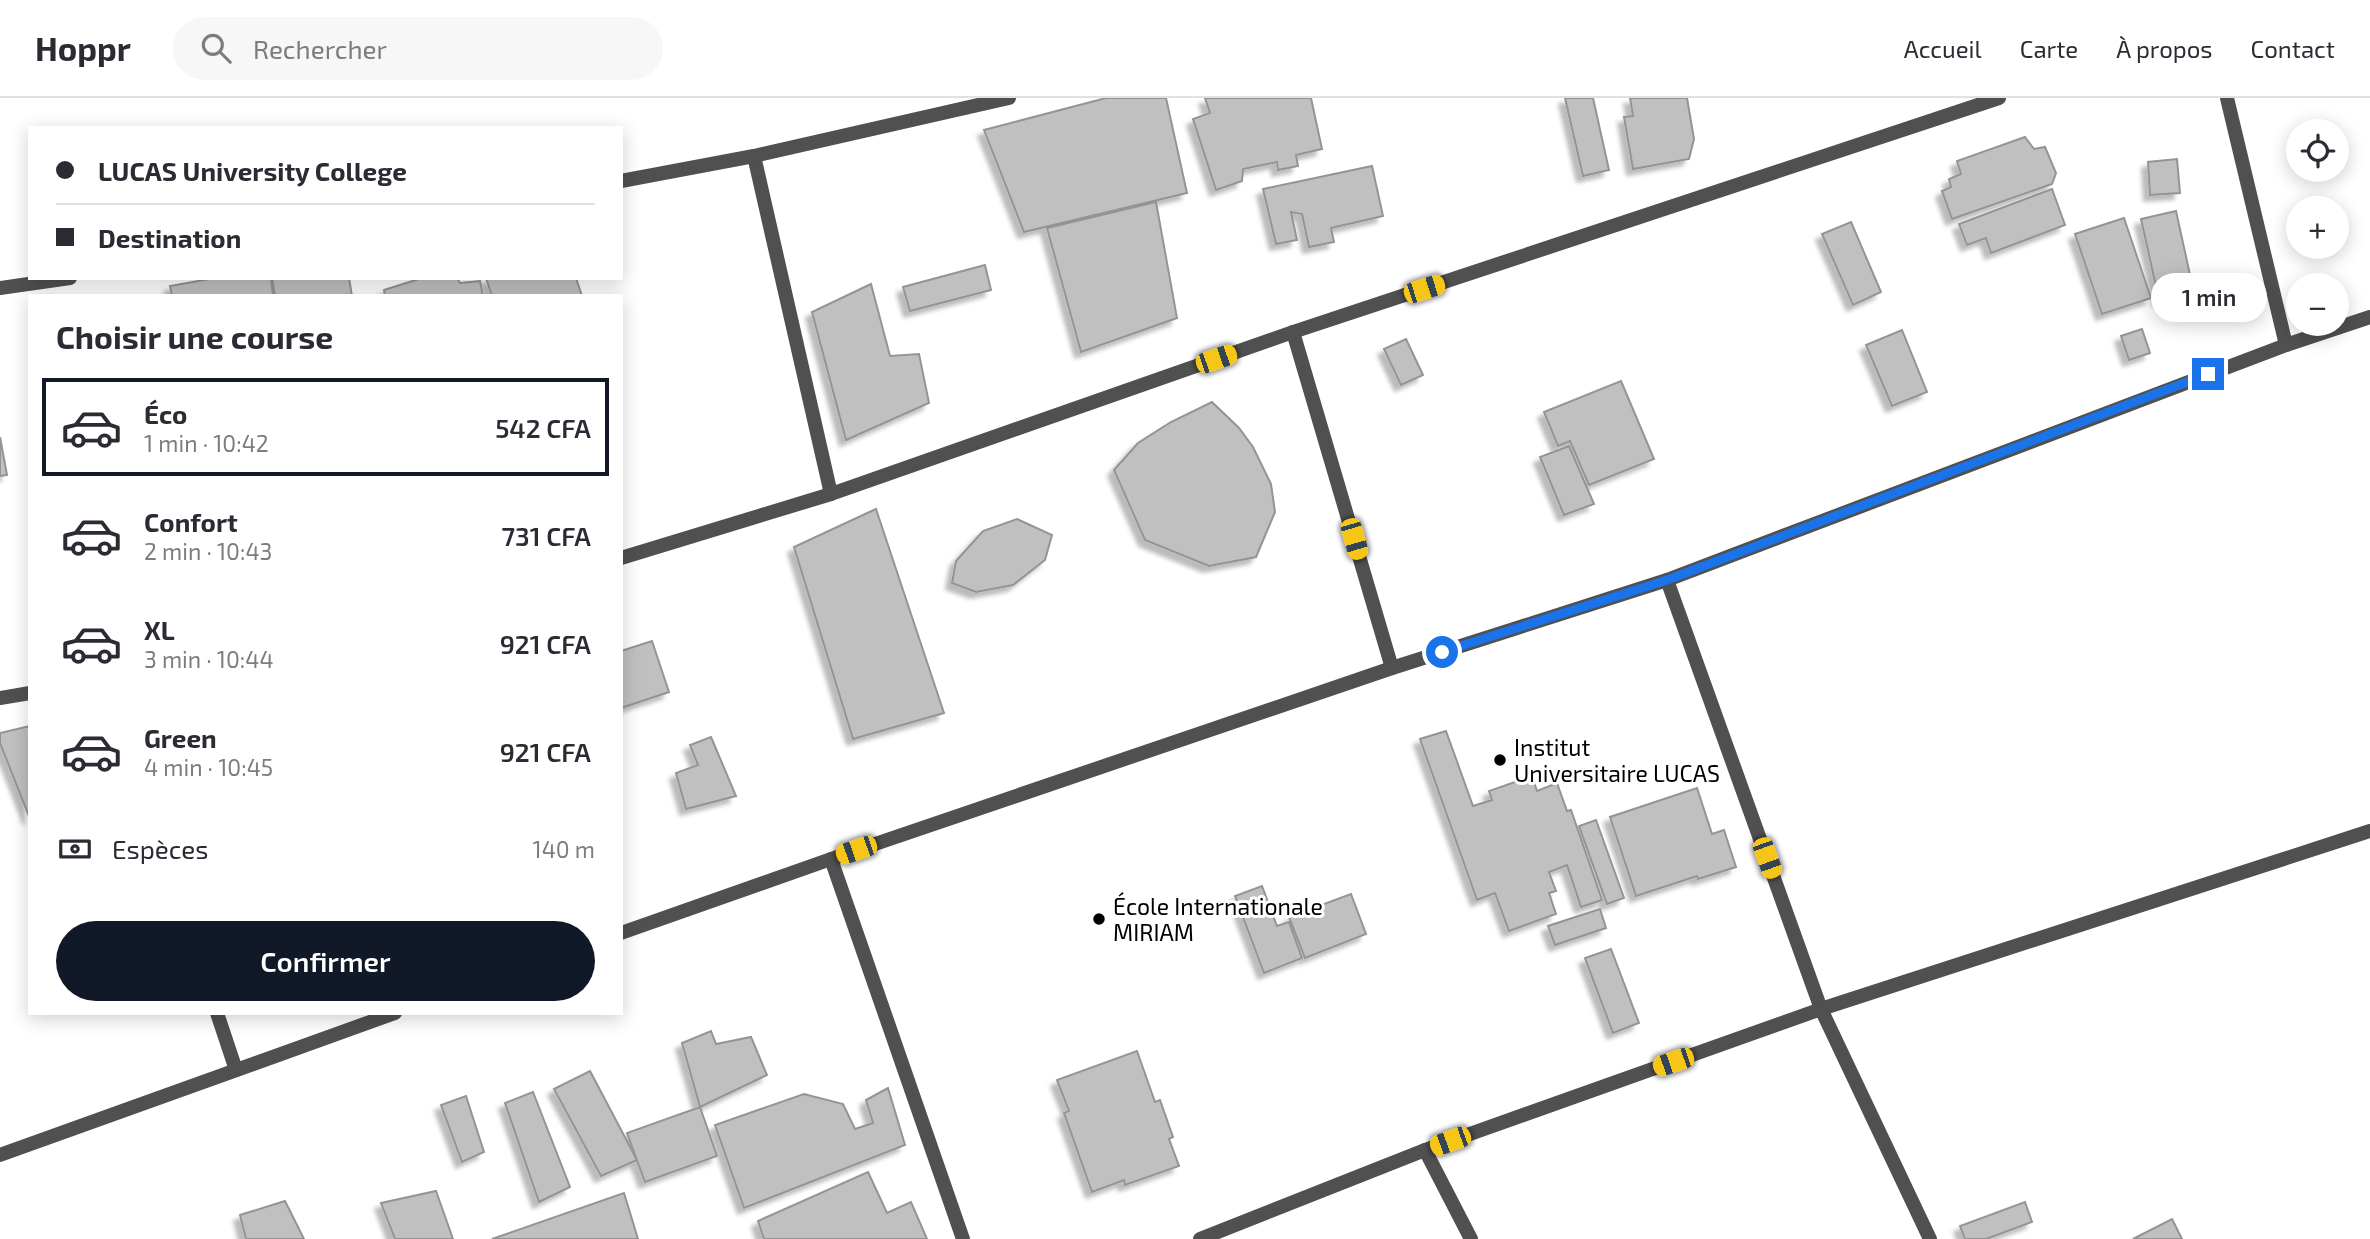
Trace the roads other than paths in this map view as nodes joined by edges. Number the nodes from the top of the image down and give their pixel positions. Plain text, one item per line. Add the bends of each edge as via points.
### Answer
1 (1009, 98) edge
2 (1998, 98) edge
3 (2227, 98) edge
4 (754, 156) junction
5 (623, 181) edge
6 (57, 280) edge
7 (0, 288) edge
8 (2370, 317) edge
9 (1293, 332) junction
10 (2286, 345) junction
11 (831, 494) junction
12 (623, 557) edge
13 (1667, 580) junction
14 (1392, 668) junction
15 (28, 693) edge
16 (0, 698) edge
17 (2370, 831) edge
18 (831, 859) junction
19 (623, 932) edge
20 (1821, 1009) junction
21 (218, 1015) edge
22 (389, 1015) edge
23 (236, 1070) junction
24 (1425, 1150) junction
25 (0, 1156) edge
26 (963, 1239) edge
27 (1200, 1239) edge
28 (1471, 1239) edge
29 (1930, 1239) edge

1 - 4 street
2 - 9 street
3 - 10 street
4 - 5 street
4 - 11 street
6 - 7 street
8 - 10 street
9 - 11 street
9 - 14 street
10 - 13 street
11 - 12 street
13 - 14 street
13 - 20 street
14 - 18 street
15 - 16 street
17 - 20 street
18 - 19 street
18 - 26 street
20 - 24 street
20 - 29 street
21 - 23 street
22 - 23 street
23 - 25 street
24 - 27 street
24 - 28 street

